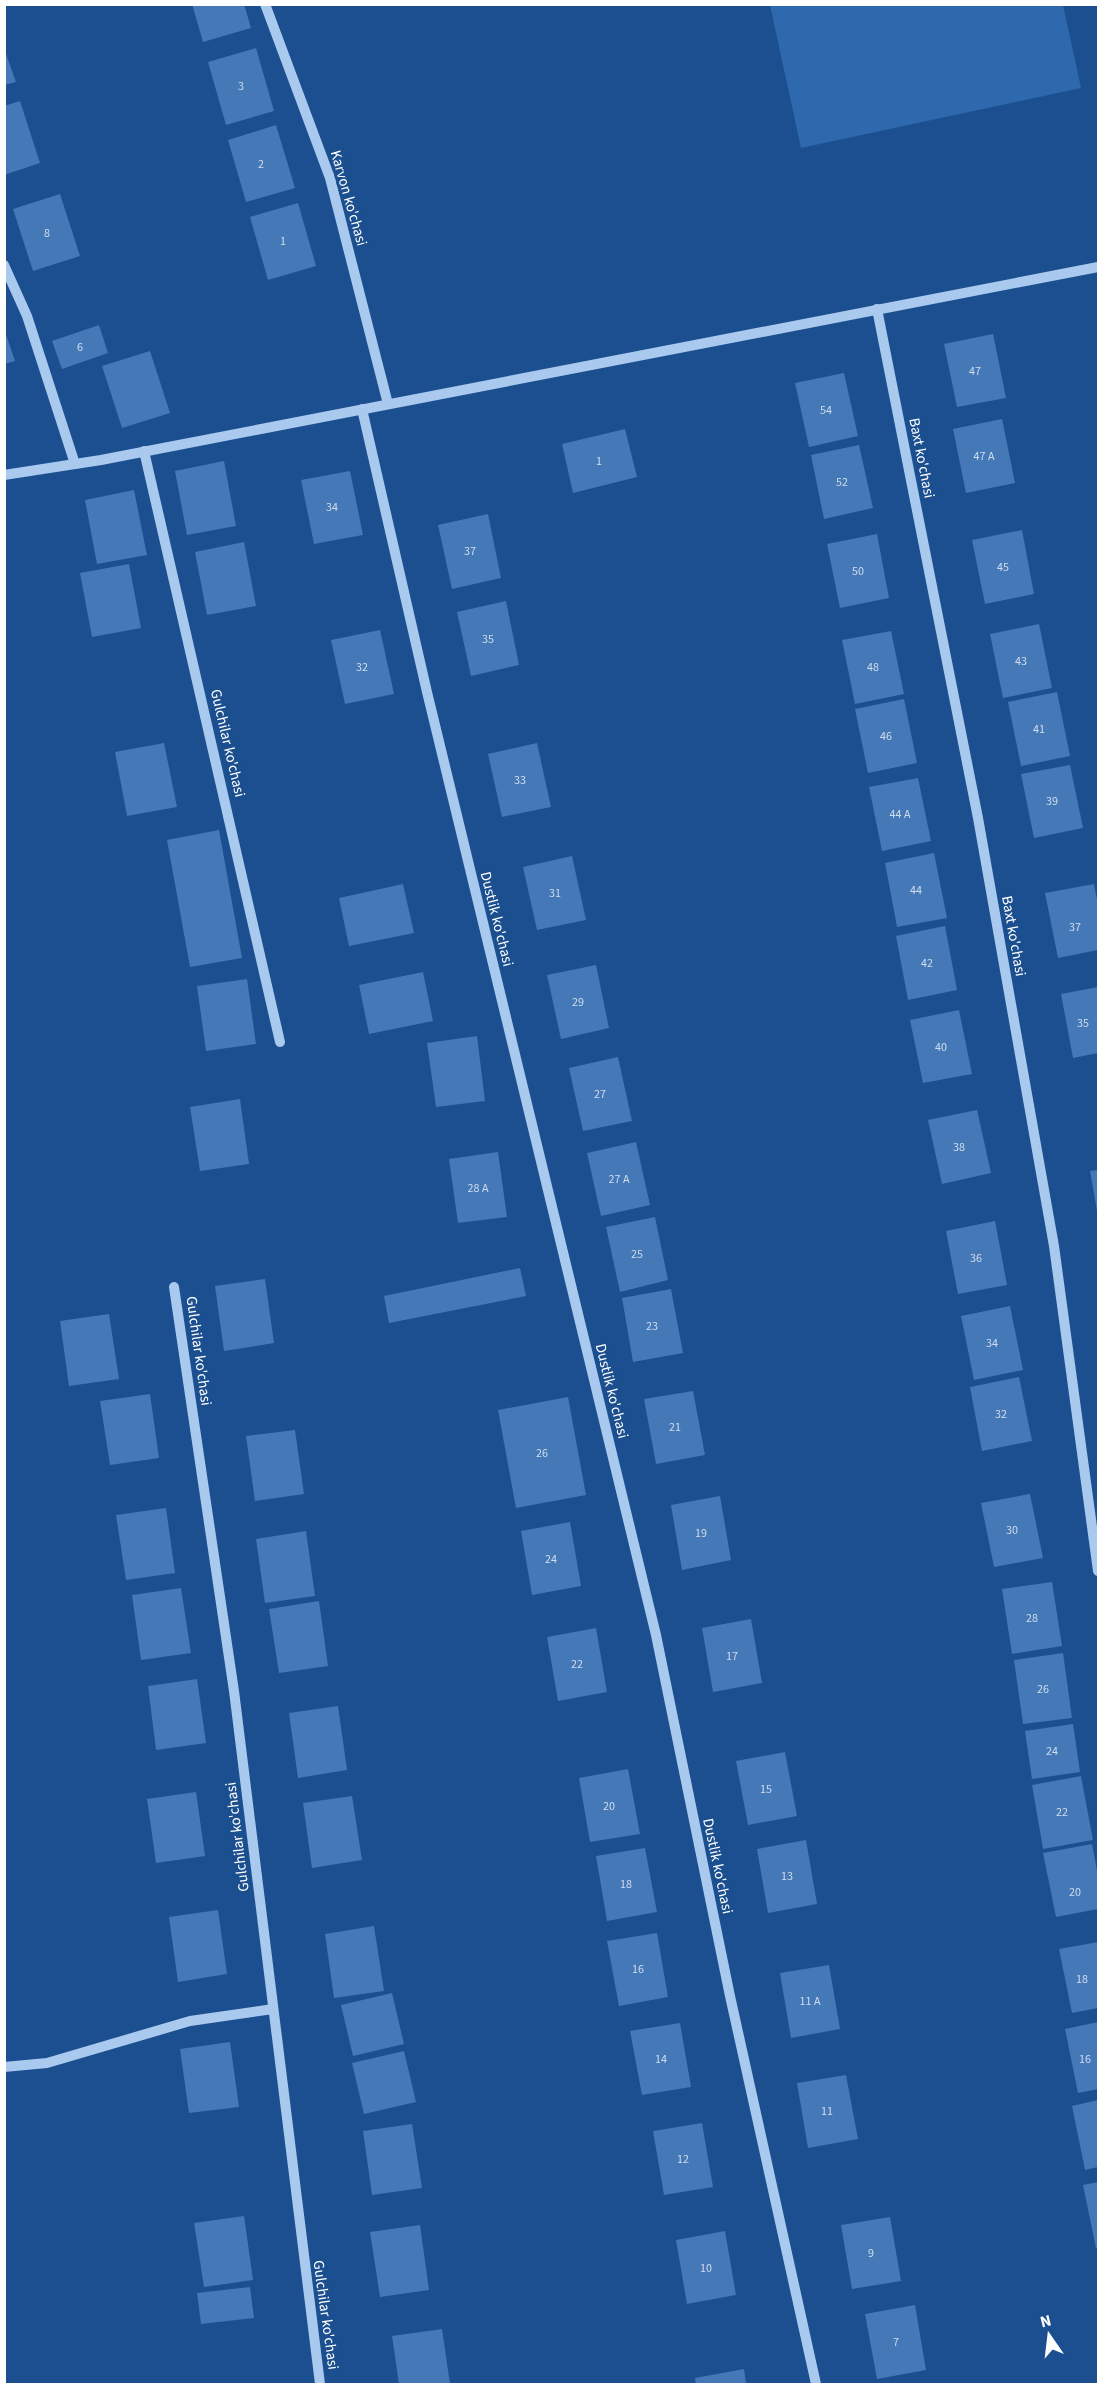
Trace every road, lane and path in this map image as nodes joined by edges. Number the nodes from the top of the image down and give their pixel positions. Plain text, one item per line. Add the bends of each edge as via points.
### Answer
1 (265, 4) edge
2 (4, 265) edge
3 (1098, 267) edge
4 (877, 309) junction
5 (388, 404) junction
6 (362, 409) junction
7 (144, 451) junction
8 (75, 464) junction
9 (4, 475) edge
10 (280, 1042) dead end
11 (174, 1287) dead end
12 (1098, 1571) edge
13 (273, 2009) junction
14 (4, 2067) edge
15 (320, 2385) edge
16 (816, 2385) edge

1 - 5 street, Karvon ko'chasi via 330,178
2 - 8 street via 27,316
3 - 4 street
4 - 5 street
4 - 12 street, Baxt ko'chasi via 978,818 1054,1246
5 - 6 street
6 - 7 street
6 - 16 street, Dustlik ko'chasi via 656,1635
7 - 8 street
7 - 10 street, Gulchilar ko'chasi
8 - 9 street
11 - 13 street, Gulchilar ko'chasi via 234,1690
13 - 14 street via 190,2021 47,2063
13 - 15 street, Gulchilar ko'chasi

